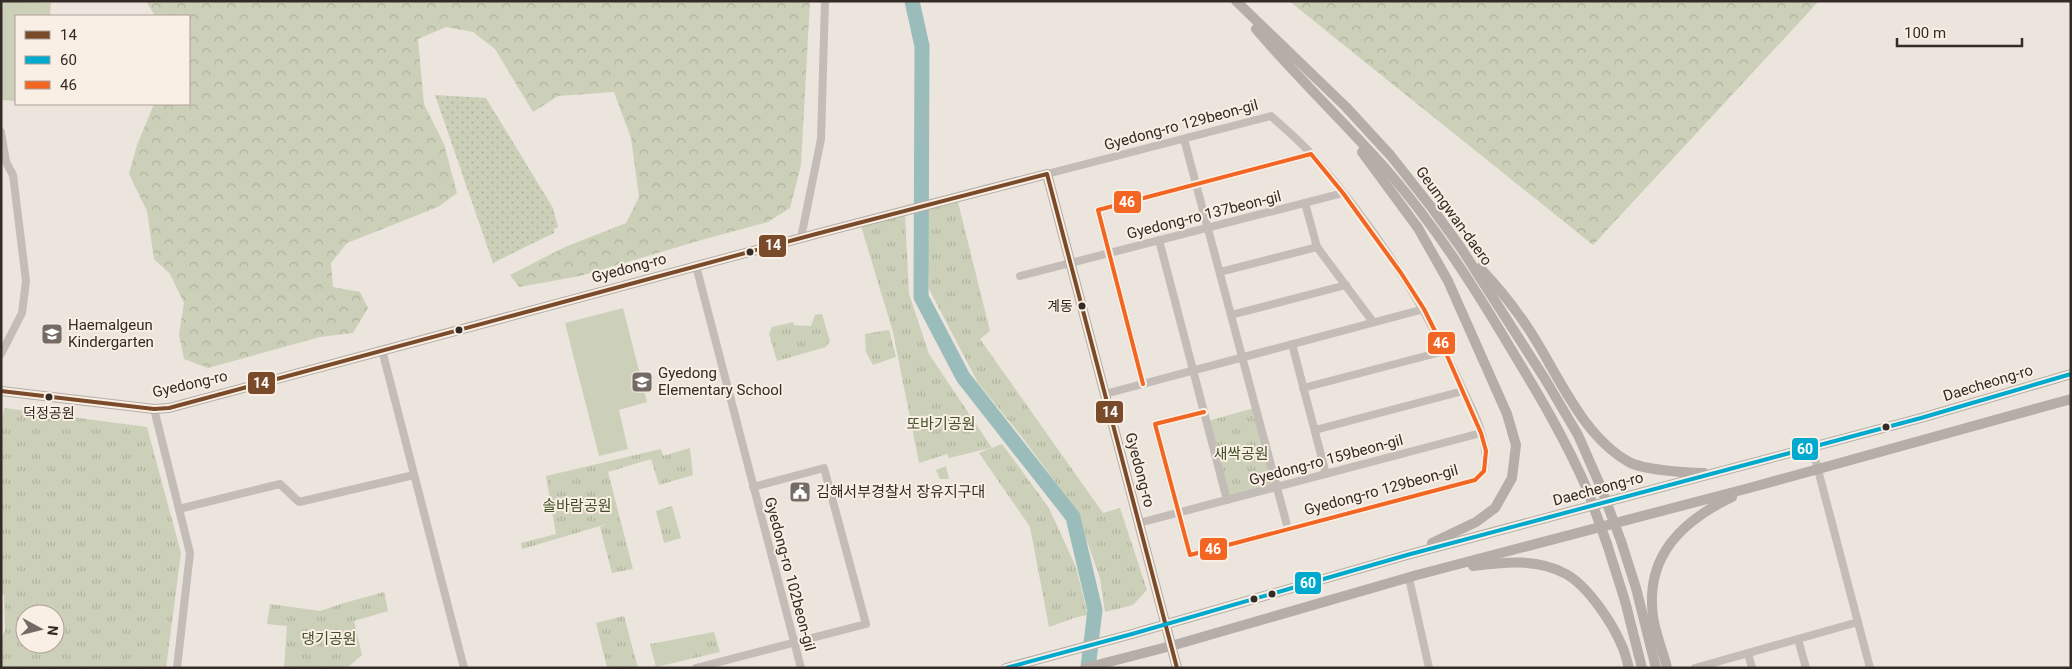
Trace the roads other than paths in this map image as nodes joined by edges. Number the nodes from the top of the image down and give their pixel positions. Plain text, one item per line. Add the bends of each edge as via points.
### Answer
1 (825, 1) edge
2 (1234, 1) edge
3 (1334, 113) junction
4 (1, 132) edge
5 (1184, 139) junction
6 (1311, 154) junction
7 (1047, 174) junction
8 (1196, 185) junction
9 (1343, 193) junction
10 (1305, 203) junction
11 (1208, 228) junction
12 (801, 238) junction
13 (1159, 240) junction
14 (1317, 247) junction
15 (1460, 248) junction
16 (1110, 253) junction
17 (1070, 263) junction
18 (696, 266) junction
19 (1220, 272) junction
20 (1020, 276) dead end
21 (1346, 285) junction
22 (1424, 309) junction
23 (1231, 315) junction
24 (1373, 322) junction
25 (1292, 344) junction
26 (382, 350) junction
27 (1445, 351) junction
28 (1, 354) edge
29 (1242, 357) junction
30 (1193, 370) junction
31 (2071, 374) edge
32 (1144, 384) junction
33 (1303, 388) junction
34 (1, 391) edge
35 (1463, 392) junction
36 (1105, 394) junction
37 (2071, 399) edge
38 (154, 410) junction
39 (1204, 412) junction
40 (1315, 430) junction
41 (1481, 433) junction
42 (1812, 447) junction
43 (1817, 469) junction
44 (1326, 474) junction
45 (1715, 474) junction
46 (414, 475) junction
47 (754, 487) junction
48 (1277, 487) junction
49 (1753, 487) junction
50 (1227, 500) junction
51 (179, 509) junction
52 (1179, 513) junction
53 (1139, 523) junction
54 (1288, 529) junction
55 (1407, 555) junction
56 (1413, 576) junction
57 (1858, 622) junction
58 (1166, 624) junction
59 (1798, 639) junction
60 (794, 642) junction
61 (1171, 646) junction
62 (1748, 653) junction
63 (177, 668) edge
64 (464, 668) edge
65 (696, 668) edge
66 (801, 668) edge
67 (1006, 668) edge
68 (1085, 668) edge
69 (1177, 668) edge
70 (1429, 668) edge
71 (1629, 668) edge
72 (1642, 668) edge
73 (1656, 668) edge
74 (1667, 668) edge
75 (1695, 668) edge
76 (1752, 668) edge
77 (1806, 668) edge
78 (1870, 668) edge

1 - 12 street via 820,139
2 - 3 main road, Geumgwan-daero via 1284,62
2 - 15 main road, Geumgwan-daero via 1346,107 1385,149
3 - 55 main road via 1418,228 1448,281 1507,414 1516,446 1512,478 1495,508 1476,522
3 - 72 main road, Geumgwan-daero, bridge via 1385,169 1452,253 1554,420 1587,489 1607,544
4 - 28 street via 6,162 13,175 26,281 22,313
5 - 6 street, Gyedong-ro 129beon-gil via 1271,116
5 - 7 street, Gyedong-ro 129beon-gil
5 - 8 street
6 - 8 street
6 - 9 street, Gyedong-ro 129beon-gil
7 - 12 main road, Gyedong-ro
7 - 17 main road, Gyedong-ro
8 - 11 street
8 - 16 street, Gyedong-ro 137beon-gil via 1098,210
9 - 10 street, Gyedong-ro 137beon-gil
9 - 22 street, Gyedong-ro 129beon-gil
10 - 11 street, Gyedong-ro 137beon-gil
10 - 14 street, Gyedong-ro 137beon-gil
11 - 13 street, Gyedong-ro 137beon-gil
11 - 19 street
12 - 18 main road, Gyedong-ro
13 - 16 street, Gyedong-ro 137beon-gil
13 - 30 street
14 - 19 street
14 - 21 street, Gyedong-ro 137beon-gil
15 - 45 main road via 1504,294 1590,430 1630,463 1678,472
15 - 73 main road, Geumgwan-daero, bridge via 1578,435 1621,541
16 - 17 street
16 - 32 street, Gyedong-ro 137beon-gil
17 - 20 street
17 - 36 main road, Gyedong-ro
18 - 26 main road, Gyedong-ro
18 - 47 street, Gyedong-ro 102beon-gil
19 - 23 street
21 - 23 street
21 - 24 street, Gyedong-ro 137beon-gil
22 - 24 street
22 - 27 street, Gyedong-ro 129beon-gil
23 - 29 street
24 - 25 street
25 - 29 street
25 - 33 street
26 - 38 main road, Gyedong-ro
26 - 46 street
27 - 33 street
27 - 35 street, Gyedong-ro 129beon-gil
29 - 30 street
29 - 48 street
30 - 32 street
30 - 39 street
31 - 42 main road, Daecheong-ro
32 - 36 street
33 - 40 street
34 - 38 main road, Gyedong-ro
35 - 40 street
35 - 41 street, Gyedong-ro 129beon-gil
36 - 53 main road, Gyedong-ro
37 - 43 main road
38 - 51 street
39 - 50 street
39 - 52 street via 1156,424
40 - 44 street
41 - 44 street, Gyedong-ro 159beon-gil
41 - 54 street, Gyedong-ro 129beon-gil via 1486,451 1484,471 1475,480
42 - 43 street
42 - 45 main road, Daecheong-ro
43 - 49 main road
43 - 57 street
44 - 48 street, Gyedong-ro 159beon-gil
45 - 55 main road, Daecheong-ro
46 - 51 street via 299,502 280,484
46 - 64 street
47 - 60 street, Gyedong-ro 102beon-gil
47 - 60 street, Gyedong-ro 102beon-gil via 824,468 866,624
48 - 50 street, Gyedong-ro 159beon-gil
48 - 54 street
49 - 56 main road
49 - 74 main road via 1713,506 1684,526 1660,558 1651,589 1653,617
50 - 52 street, Gyedong-ro 159beon-gil
51 - 63 street via 190,553
52 - 53 street, Gyedong-ro 159beon-gil
52 - 54 street via 1190,555
53 - 58 main road, Gyedong-ro
55 - 58 main road, Daecheong-ro
56 - 61 main road
56 - 70 street
56 - 71 main road via 1510,562 1539,564 1567,574 1604,614 1622,646
57 - 59 street
57 - 78 street
58 - 61 main road, Gyedong-ro
58 - 67 main road, Daecheong-ro
59 - 62 street
59 - 77 street
60 - 65 street
60 - 66 street, Gyedong-ro 102beon-gil
61 - 68 main road
61 - 69 main road, Gyedong-ro
62 - 75 street
62 - 76 street

